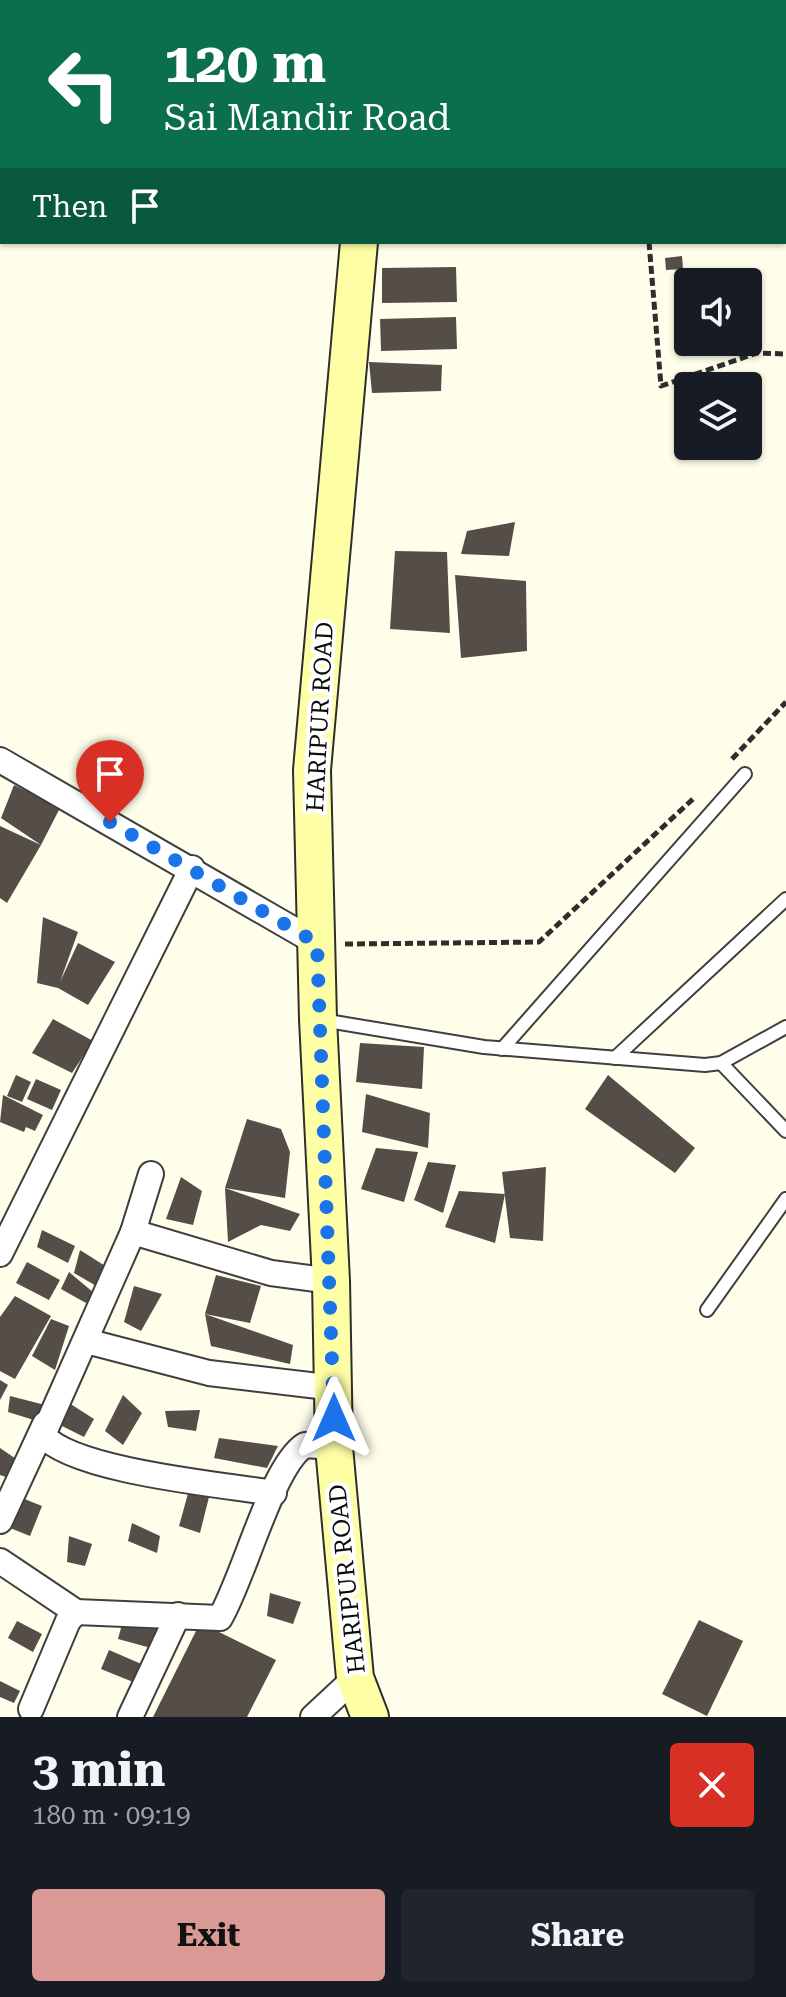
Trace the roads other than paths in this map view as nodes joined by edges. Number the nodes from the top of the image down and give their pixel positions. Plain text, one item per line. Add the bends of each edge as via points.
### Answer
1 (359, 244) edge
2 (0, 760) edge
3 (745, 774) dead end
4 (192, 868) junction
5 (786, 899) edge
6 (326, 944) junction
7 (318, 1019) junction
8 (786, 1027) edge
9 (502, 1049) junction
10 (615, 1058) junction
11 (721, 1063) junction
12 (786, 1131) edge
13 (151, 1174) dead end
14 (786, 1199) edge
15 (133, 1232) junction
16 (0, 1254) edge
17 (331, 1281) junction
18 (707, 1310) dead end
19 (86, 1341) junction
20 (335, 1388) junction
21 (45, 1424) junction
22 (334, 1447) junction
23 (274, 1493) junction
24 (0, 1521) edge
25 (0, 1561) edge
26 (76, 1612) junction
27 (178, 1615) junction
28 (355, 1678) junction
29 (31, 1709) dead end
30 (130, 1717) edge
31 (313, 1717) edge
32 (370, 1717) edge

1 - 6 street, HARIPUR ROAD via 312,770
2 - 4 street
3 - 9 lane
4 - 6 street
4 - 16 street
5 - 10 lane
6 - 7 street, HARIPUR ROAD
7 - 9 lane
7 - 17 street, HARIPUR ROAD
8 - 11 lane
9 - 10 lane
10 - 11 lane
11 - 12 lane
13 - 15 street
14 - 18 lane
15 - 17 street via 271,1273
15 - 19 street
17 - 20 street, HARIPUR ROAD
19 - 20 street via 209,1373
19 - 21 street
20 - 22 street, HARIPUR ROAD
21 - 23 street via 43,1435 50,1444 108,1466
21 - 24 street
22 - 23 street via 305,1445 295,1451
22 - 28 street, HARIPUR ROAD
23 - 27 street via 220,1618
25 - 26 street
26 - 27 street
26 - 29 street
27 - 30 street
28 - 31 street
28 - 32 street, HARIPUR ROAD

